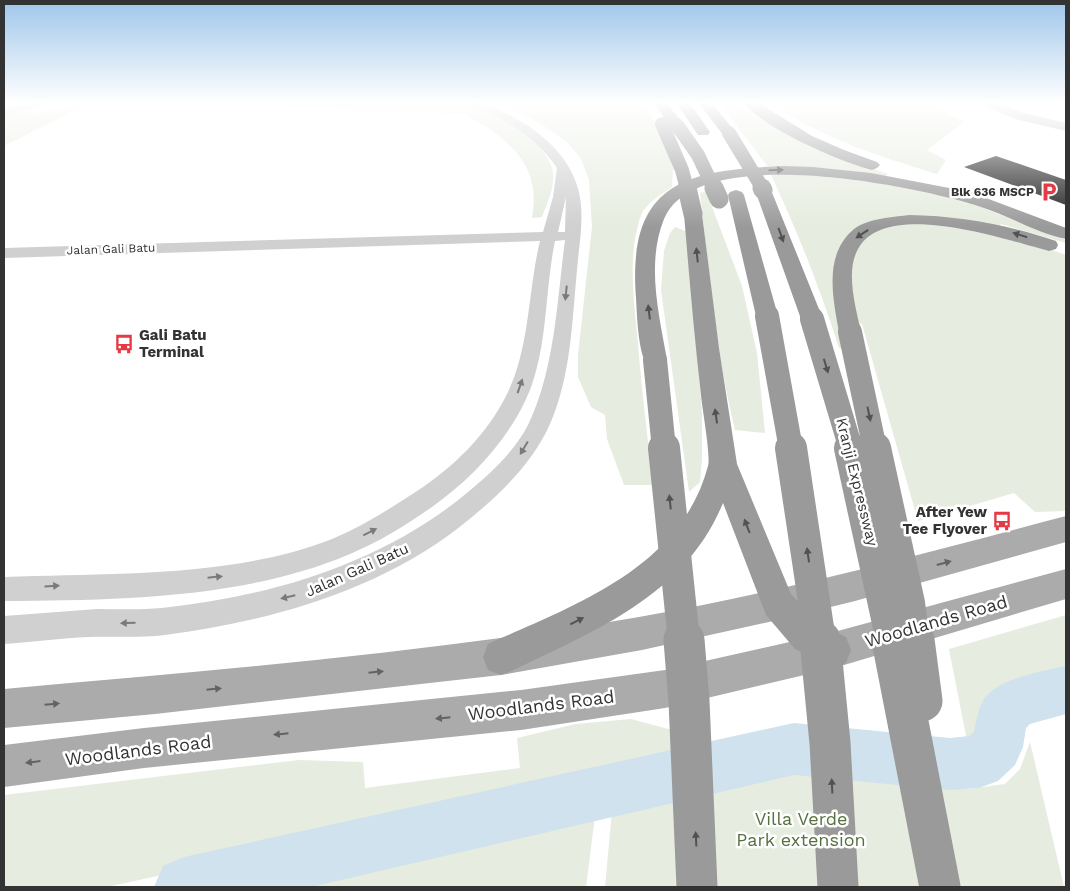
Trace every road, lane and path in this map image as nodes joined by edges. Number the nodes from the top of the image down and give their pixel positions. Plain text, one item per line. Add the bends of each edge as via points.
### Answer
1 (542, 144) edge
2 (674, 144) edge
3 (687, 144) edge
4 (709, 144) edge
5 (735, 144) edge
6 (808, 144) edge
7 (818, 144) edge
8 (562, 169) junction
9 (853, 174) junction
10 (728, 197) junction
11 (986, 203) junction
12 (1066, 234) edge
13 (560, 241) junction
14 (1066, 251) edge
15 (4, 253) edge
16 (4, 264) edge
17 (723, 464) junction
18 (1066, 529) edge
19 (1066, 584) edge
20 (4, 589) edge
21 (778, 604) junction
22 (4, 630) edge
23 (642, 634) junction
24 (834, 650) junction
25 (502, 658) junction
26 (664, 689) junction
27 (4, 709) edge
28 (4, 766) edge
29 (698, 887) edge
30 (838, 887) edge
31 (940, 887) edge
32 (944, 887) edge

1 - 8 street, Jalan Gali Batu via 556,157
17 -> 2 highway, bridge via 693,214
3 - 10 highway, bridge
4 - 10 highway
5 -> 31 highway, Kranji Expressway, bridge via 763,190 777,223 812,319 855,464 907,710
6 - 9 highway
7 - 11 highway
8 - 13 street, Jalan Gali Batu
8 - 13 street, Jalan Gali Batu via 570,183 574,210
9 - 11 highway via 926,187
29 -> 9 highway, bridge via 689,701 646,290 647,249 656,216 674,194 694,182 722,174 800,170
30 -> 10 highway, bridge via 830,742 792,444 752,253
11 - 12 highway
13 - 15 street, Jalan Gali Batu
13 - 16 street, Jalan Gali Batu
20 -> 13 street, Jalan Gali Batu via 172,581 240,574 331,550 387,523 460,471 506,417 520,388
13 -> 22 street, Jalan Gali Batu via 558,363 538,426 517,461 456,516 409,549 303,594 236,610 156,622
14 -> 32 highway, bridge via 1014,233 952,222 902,220 856,237 844,260 844,299 850,332 909,603
21 -> 17 highway
25 -> 17 highway via 633,590 660,571 681,549 698,523
21 -> 18 main road
19 - 24 main road, Woodlands Road
21 - 23 main road
21 - 24 highway via 808,637
23 - 25 main road
23 - 26 main road via 659,636 669,642 680,657 678,678
24 - 26 main road, Woodlands Road
27 -> 25 main road
26 -> 28 main road, Woodlands Road via 521,710 144,748

